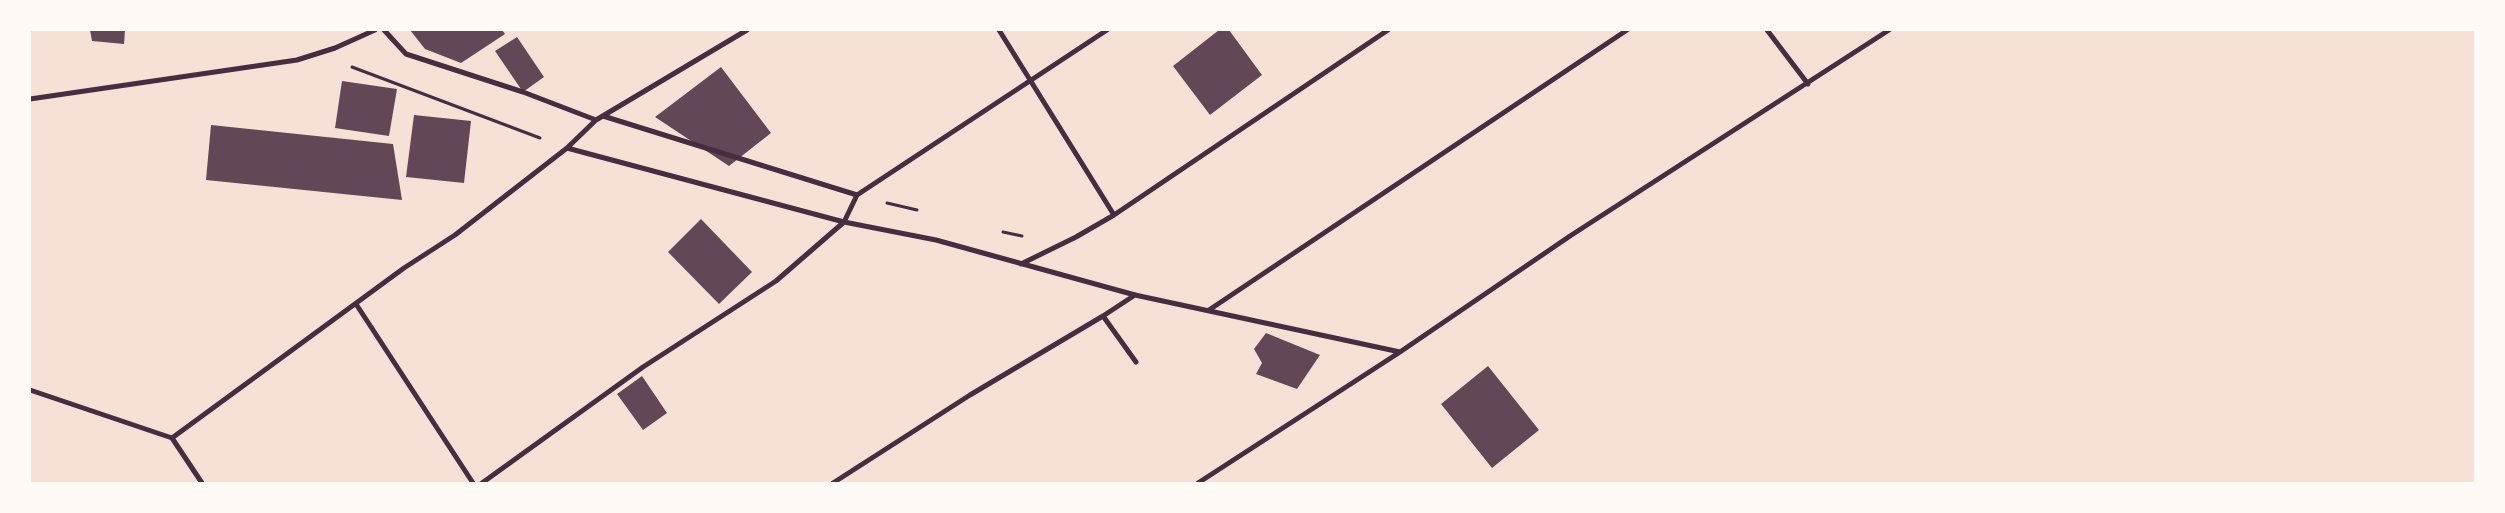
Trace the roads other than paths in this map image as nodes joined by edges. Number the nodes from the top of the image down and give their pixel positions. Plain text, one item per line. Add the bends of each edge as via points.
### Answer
1 (375, 30) edge
2 (384, 30) edge
3 (747, 30) edge
4 (999, 30) edge
5 (1107, 30) edge
6 (1388, 30) edge
7 (1627, 30) edge
8 (1767, 30) edge
9 (1889, 30) edge
10 (1031, 81) junction
11 (1808, 84) junction
12 (30, 99) edge
13 (603, 116) junction
14 (596, 120) junction
15 (567, 148) junction
16 (856, 197) junction
17 (1114, 215) junction
18 (844, 222) junction
19 (1024, 262) junction
20 (1135, 294) junction
21 (356, 304) junction
22 (1209, 310) junction
23 (1103, 316) junction
24 (1400, 352) junction
25 (1136, 362) dead end
26 (30, 390) edge
27 (172, 438) junction
28 (202, 483) edge
29 (473, 483) edge
30 (482, 483) edge
31 (833, 483) edge
32 (1198, 483) edge

1 - 12 street via 297,60
2 - 14 street via 402,50
3 - 13 street
4 - 10 street
5 - 10 street
6 - 17 street
7 - 22 street
8 - 11 street
9 - 11 street
10 - 16 street
10 - 17 street
11 - 24 street via 1570,236
13 - 14 street
13 - 16 street
14 - 15 street
15 - 18 street
15 - 21 street via 456,235
16 - 18 street
17 - 19 street
18 - 19 street
18 - 30 street via 776,281 643,367
19 - 20 street
20 - 22 street
20 - 23 street
21 - 27 street
21 - 29 street
22 - 24 street
23 - 25 street
23 - 31 street via 970,395
24 - 32 street
26 - 27 street
27 - 28 street

